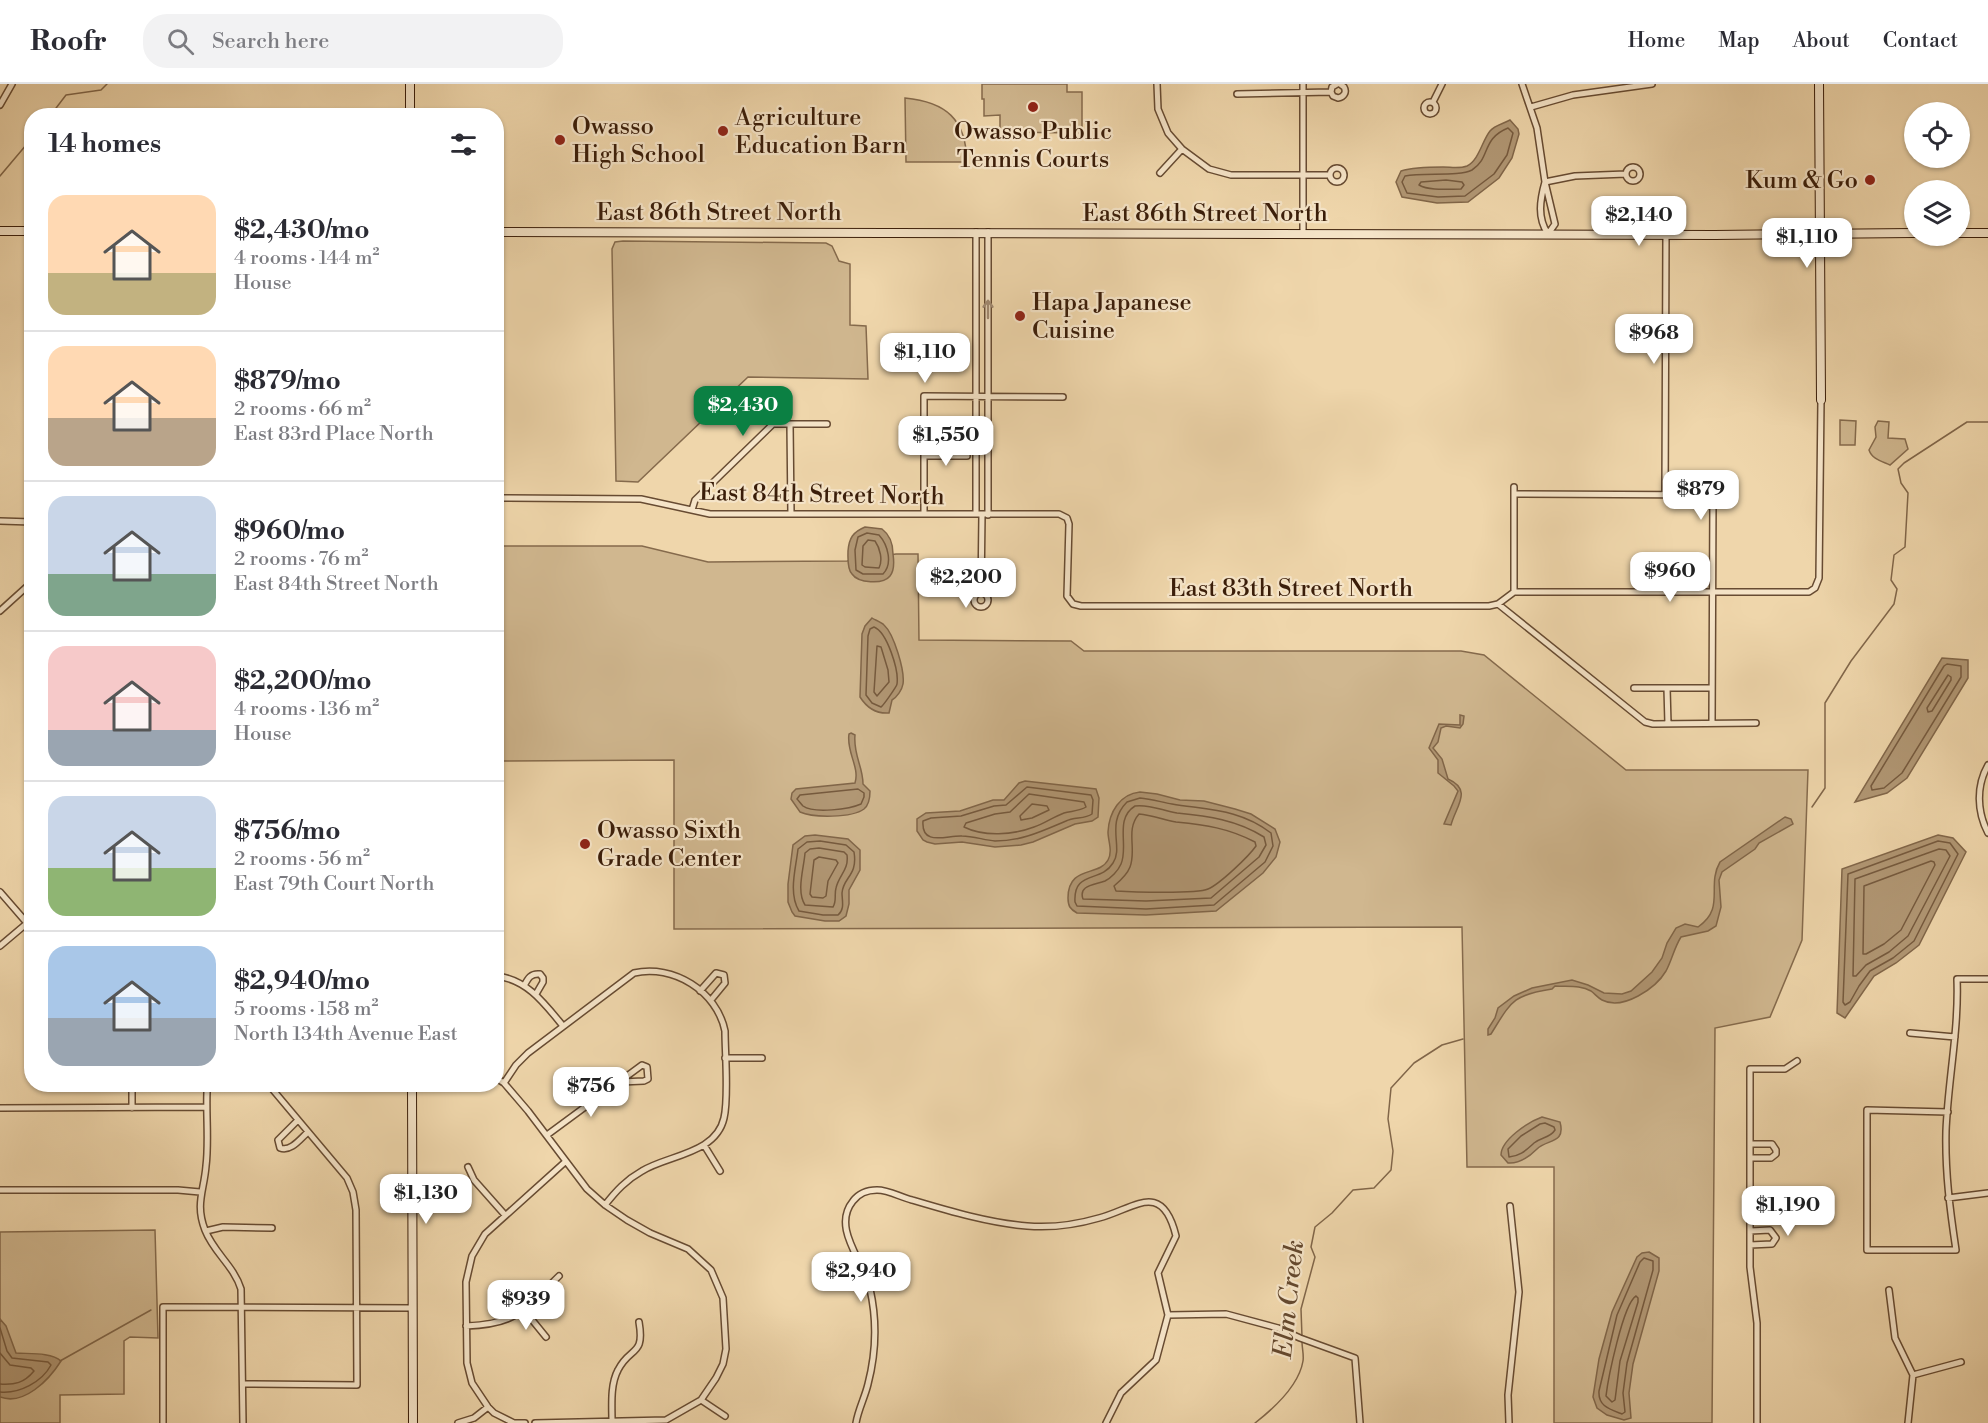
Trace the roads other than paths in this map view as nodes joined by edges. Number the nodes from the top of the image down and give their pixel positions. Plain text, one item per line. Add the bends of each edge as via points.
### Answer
1 (12, 84) edge
2 (410, 84) edge
3 (1157, 84) edge
4 (1303, 84) edge
5 (1338, 84) edge
6 (1442, 84) edge
7 (1522, 84) edge
8 (1652, 84) edge
9 (1819, 84) edge
10 (1331, 92) junction
11 (1237, 94) dead end
12 (1303, 94) junction
13 (1433, 102) dead end
14 (0, 105) edge
15 (1531, 107) junction
16 (410, 108) edge
17 (1182, 149) junction
18 (1160, 173) dead end
19 (1626, 174) dead end
20 (1303, 175) junction
21 (1330, 175) dead end
22 (1545, 182) junction
23 (0, 231) edge
24 (24, 231) edge
25 (504, 232) edge
26 (976, 232) junction
27 (988, 232) junction
28 (1303, 233) junction
29 (1904, 233) edge
30 (1970, 233) edge
31 (1988, 233) edge
32 (1548, 234) junction
33 (1666, 234) junction
34 (1820, 234) junction
35 (977, 396) junction
36 (989, 396) junction
37 (1062, 397) dead end
38 (1821, 400) joint
39 (790, 424) junction
40 (827, 424) dead end
41 (924, 456) junction
42 (967, 456) dead end
43 (1514, 487) dead end
44 (1515, 494) junction
45 (1665, 495) junction
46 (504, 498) edge
47 (692, 510) junction
48 (791, 514) junction
49 (924, 514) junction
50 (982, 514) junction
51 (0, 521) edge
52 (24, 522) edge
53 (24, 589) edge
54 (1712, 591) junction
55 (1514, 592) junction
56 (981, 593) dead end
57 (1067, 596) joint
58 (1498, 604) junction
59 (0, 611) edge
60 (1634, 688) dead end
61 (1667, 688) junction
62 (1712, 688) junction
63 (1712, 723) junction
64 (1756, 723) dead end
65 (1668, 724) junction
66 (1988, 765) edge
67 (1988, 833) edge
68 (0, 891) edge
69 (24, 916) edge
70 (24, 925) edge
71 (0, 946) edge
72 (504, 977) edge
73 (1988, 979) edge
74 (524, 986) junction
75 (700, 991) junction
76 (536, 994) junction
77 (711, 1000) junction
78 (563, 1026) junction
79 (1910, 1033) dead end
80 (1955, 1037) junction
81 (725, 1058) junction
82 (762, 1058) dead end
83 (1797, 1061) dead end
84 (621, 1082) junction
85 (504, 1083) joint
86 (132, 1092) edge
87 (207, 1092) edge
88 (275, 1092) edge
89 (412, 1092) edge
90 (206, 1107) junction
91 (0, 1108) edge
92 (132, 1108) junction
93 (1948, 1112) junction
94 (298, 1120) junction
95 (308, 1132) junction
96 (547, 1135) junction
97 (1750, 1143) junction
98 (704, 1145) junction
99 (1750, 1158) junction
100 (566, 1162) junction
101 (468, 1167) dead end
102 (720, 1171) dead end
103 (0, 1190) edge
104 (200, 1192) junction
105 (1988, 1193) edge
106 (1948, 1198) junction
107 (605, 1205) junction
108 (1510, 1206) dead end
109 (505, 1215) junction
110 (272, 1228) dead end
111 (206, 1231) junction
112 (1750, 1231) junction
113 (1750, 1245) junction
114 (560, 1276) dead end
115 (1889, 1290) dead end
116 (243, 1307) junction
117 (356, 1307) junction
118 (413, 1308) junction
119 (524, 1310) junction
120 (1168, 1315) junction
121 (639, 1322) dead end
122 (466, 1326) junction
123 (546, 1336) dead end
124 (1961, 1362) dead end
125 (1913, 1375) junction
126 (243, 1384) junction
127 (701, 1400) junction
128 (488, 1407) junction
129 (725, 1416) dead end
130 (612, 1422) edge
131 (163, 1423) edge
132 (243, 1423) edge
133 (413, 1423) edge
134 (458, 1423) edge
135 (525, 1423) edge
136 (535, 1423) edge
137 (855, 1423) edge
138 (1106, 1423) edge
139 (1360, 1423) edge
140 (1509, 1423) edge
141 (1757, 1423) edge
142 (1908, 1423) edge

1 - 14 street
2 - 16 main road
3 - 17 street via 1162,122
4 - 12 street
5 - 10 street
5 - 10 street via 1345,89 1342,97 1336,98
6 - 13 street
7 - 15 street
8 - 15 street via 1573,95
9 - 34 main road
10 - 12 street
11 - 12 street
12 - 20 street
15 - 22 street
17 - 18 street
17 - 20 street via 1203,166 1222,174
19 - 22 street via 1575,176
20 - 21 street
20 - 28 street
22 - 32 street via 1540,198 1541,224
22 - 32 street via 1555,224
23 - 24 main road
25 - 26 main road, East 86th Street North
26 - 27 main road, East 86th Street North
26 - 35 street
27 - 28 main road, East 86th Street North
36 -> 27 street
28 - 32 main road, East 86th Street North
29 - 34 main road, East 86th Street North
30 - 31 main road
32 - 33 main road, East 86th Street North
33 - 34 main road, East 86th Street North
33 - 45 street
34 - 38 main road
35 - 36 street
35 - 41 street via 924,396
35 - 50 street
36 - 37 street
36 - 50 street
38 - 54 street via 1819,578 1815,588 1803,593
39 - 40 street
39 - 47 street via 773,424 695,500
39 - 48 street
41 - 42 street
41 - 49 street
43 - 44 street
44 - 45 street
44 - 55 street
45 - 54 street via 1713,495
46 - 47 street, East 84th Street North via 641,499
47 - 48 street, East 84th Street North via 710,514
48 - 49 street, East 84th Street North
49 - 50 street, East 84th Street North
50 - 56 street
50 - 57 street, East 84th Street North via 1059,514 1067,519
51 - 52 street
53 - 59 street
54 - 55 street
54 - 62 street
55 - 58 street
57 - 58 street, East 83th Street North via 1081,606
58 - 65 street via 1639,719
60 - 61 street
61 - 62 street
61 - 65 street
62 - 63 street
63 - 64 street
63 - 65 street
66 - 67 street via 1979,796
68 - 69 street
70 - 71 street
72 - 74 street
73 - 80 street via 1957,979
74 - 76 street
74 - 76 street via 534,973 540,974 543,982
75 - 77 street
75 - 77 street via 716,973 724,975 725,983
75 - 78 street via 667,972 634,973
76 - 78 street
77 - 81 street via 724,1025
78 - 85 street via 528,1053
79 - 80 street
80 - 93 street
81 - 82 street
81 - 98 street via 724,1117 719,1130
83 - 97 street via 1785,1069 1750,1069
84 - 84 street via 644,1081 648,1078 647,1067 642,1065
84 - 96 street
85 - 96 street
86 - 92 street
87 - 90 street
88 - 94 street
89 - 118 main road
90 - 92 street
90 - 104 street via 206,1167
91 - 92 street
93 - 106 street
93 - 106 street via 1867,1110 1867,1250 1956,1250
94 - 95 street
94 - 95 street via 278,1140 280,1148 290,1148
95 - 117 street via 350,1184 355,1199
96 - 100 street
97 - 99 street
97 - 99 street via 1772,1144 1776,1150 1771,1158
98 - 102 street
98 - 107 street via 641,1171
99 - 112 street
100 - 107 street
100 - 109 street
101 - 109 street via 474,1180
103 - 104 street
104 - 111 street
105 - 106 street
107 - 127 street via 650,1233 688,1249 711,1269 723,1298 726,1349 723,1364
108 - 140 street via 1519,1292 1508,1395
109 - 122 street via 485,1234 472,1256 466,1282
110 - 111 street via 223,1227
111 - 116 street via 238,1279
112 - 113 street
112 - 113 street via 1770,1230 1776,1238 1772,1244
113 - 141 street via 1750,1279 1757,1323
114 - 119 street
115 - 125 street via 1895,1338
116 - 117 street
116 - 126 street
116 - 131 street via 163,1307
117 - 118 street
117 - 126 street via 357,1384
118 - 133 main road
119 - 122 street via 502,1322
119 - 123 street
120 - 137 street via 1158,1273 1176,1236 1168,1212 1157,1204 1140,1202 1092,1220 1036,1227 981,1218 868,1190 848,1208 845,1225 870,1287 875,1339 868,1385
120 - 138 street via 1156,1360 1121,1393
120 - 139 street via 1226,1314 1278,1328 1355,1358
121 - 130 street via 639,1348 618,1370 614,1382
122 - 128 street via 469,1373
124 - 125 street
125 - 142 street
126 - 132 street
127 - 129 street
127 - 130 street via 666,1420
128 - 134 street via 474,1418
128 - 135 street via 502,1418
130 - 136 street

